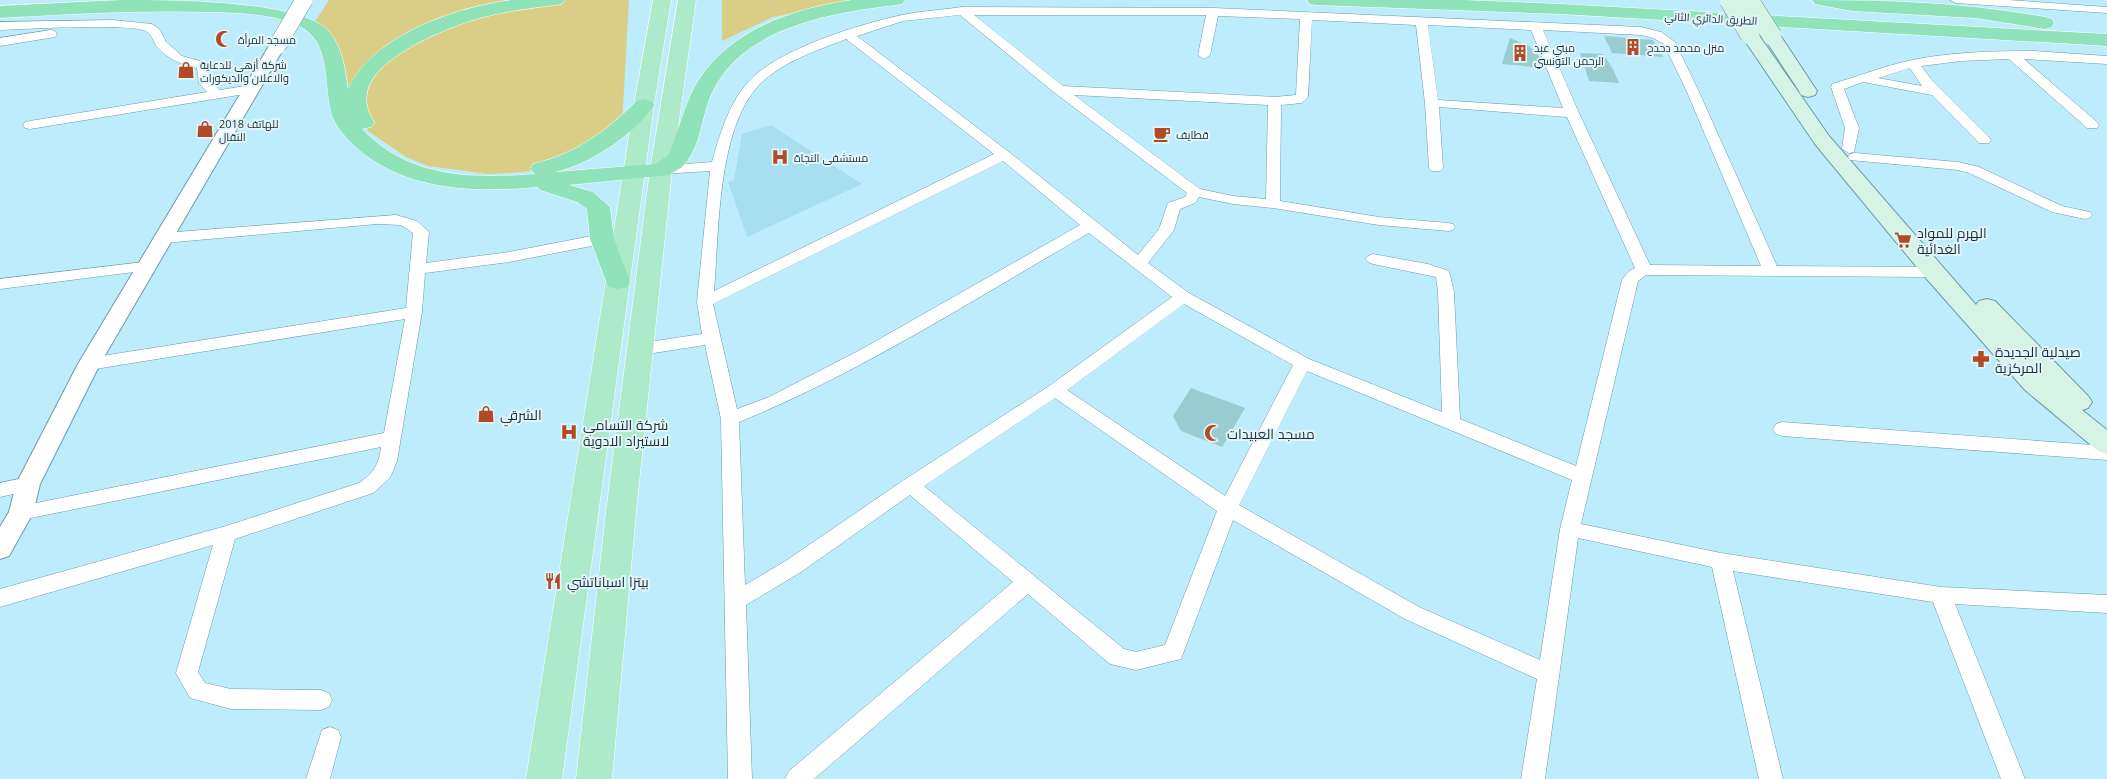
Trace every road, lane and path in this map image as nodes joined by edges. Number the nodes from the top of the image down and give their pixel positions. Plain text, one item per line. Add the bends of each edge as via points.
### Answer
1 (235, 0) edge
2 (304, 0) edge
3 (556, 0) edge
4 (896, 0) edge
5 (1628, 0) edge
6 (1729, 0) edge
7 (1749, 0) edge
8 (1821, 0) edge
9 (1956, 0) edge
10 (674, 4) edge
11 (129, 5) junction
12 (1311, 8) edge
13 (2107, 10) edge
14 (962, 11) junction
15 (0, 12) edge
16 (1213, 12) junction
17 (1422, 21) junction
18 (2045, 23) junction
19 (122, 25) junction
20 (0, 26) edge
21 (1535, 26) junction
22 (2107, 26) edge
23 (847, 34) junction
24 (2107, 40) edge
25 (0, 42) edge
26 (1204, 55) dead end
27 (2012, 55) junction
28 (2107, 60) edge
29 (1913, 64) junction
30 (1861, 79) junction
31 (251, 89) junction
32 (1060, 90) junction
33 (1936, 92) junction
34 (216, 94) junction
35 (1275, 101) junction
36 (1432, 103) junction
37 (644, 104) junction
38 (1572, 113) junction
39 (30, 125) dead end
40 (2092, 125) dead end
41 (1984, 140) dead end
42 (1852, 153) junction
43 (1004, 155) junction
44 (718, 166) junction
45 (1436, 168) dead end
46 (648, 171) junction
47 (535, 181) junction
48 (1196, 192) junction
49 (1273, 204) junction
50 (2084, 215) dead end
51 (1090, 226) junction
52 (1448, 227) dead end
53 (164, 238) junction
54 (602, 239) junction
55 (1373, 260) dead end
56 (1140, 263) junction
57 (144, 267) junction
58 (418, 269) junction
59 (1644, 270) junction
60 (1771, 271) junction
61 (1933, 272) junction
62 (618, 281) junction
63 (0, 284) edge
64 (1183, 297) junction
65 (705, 302) junction
66 (414, 312) junction
67 (712, 338) junction
68 (641, 348) junction
69 (1303, 363) junction
70 (89, 364) junction
71 (1055, 390) junction
72 (730, 419) junction
73 (1451, 422) junction
74 (1782, 429) dead end
75 (2107, 430) edge
76 (392, 438) junction
77 (2107, 444) edge
78 (2107, 453) edge
79 (1582, 476) junction
80 (28, 484) junction
81 (911, 485) junction
82 (0, 490) edge
83 (1228, 508) junction
84 (21, 513) junction
85 (1570, 529) junction
86 (226, 534) junction
87 (0, 549) edge
88 (1722, 561) junction
89 (1026, 583) junction
90 (1942, 595) junction
91 (0, 598) edge
92 (736, 600) junction
93 (2107, 604) edge
94 (1549, 674) junction
95 (321, 700) dead end
96 (330, 737) dead end
97 (318, 779) edge
98 (544, 779) edge
99 (594, 779) edge
100 (740, 779) edge
101 (797, 779) edge
102 (1533, 779) edge
103 (1771, 779) edge
104 (2013, 779) edge

1 - 11 highway
2 - 31 street, bridge
3 - 37 highway via 506,6 465,16 398,46 366,73 357,91 356,110 368,130 406,158 428,166 474,174 522,172 552,167 596,149
4 - 46 highway via 822,11 782,24 751,39 724,59 707,81 681,153 674,162
5 - 18 highway, الطريق الدائري الثاني
6 - 61 main road, bridge via 1822,140
7 - 42 main road, bridge
8 - 18 highway via 1995,13
9 - 13 street
10 - 37 main road
10 - 46 main road
11 - 15 highway
11 - 47 highway via 261,11 302,21 329,43 346,120 373,152 420,174 446,180
12 - 16 street
12 - 17 street
12 - 24 highway, الطريق الدائري الثاني via 1570,10
12 - 35 street via 1302,97
14 - 16 street
14 - 23 street via 903,18
14 - 32 street
16 - 26 street
17 - 21 street
17 - 36 street
18 - 22 highway, الطريق الدائري الثاني
19 - 20 street
19 - 25 street
19 - 34 street via 148,27 178,59 203,66 205,83
21 - 38 street
21 - 60 street via 1641,31 1669,42
23 - 43 street
23 - 44 street via 773,67 754,83 740,104 726,136
27 - 28 street
27 - 29 street
27 - 40 street
29 - 30 street
29 - 33 street
30 - 33 street
30 - 42 street via 1836,87 1852,128
31 - 34 street
31 - 53 street
32 - 35 street
32 - 48 street
33 - 41 street
34 - 39 street
35 - 49 street
36 - 38 street
36 - 45 street
37 - 46 main road
38 - 59 street
42 - 50 street via 1974,170 2056,210
42 - 75 main road via 1966,284
43 - 51 street
43 - 65 street
44 - 46 street
44 - 65 street
46 - 47 highway
46 - 62 main road
46 - 68 main road
47 - 54 highway via 585,196 598,207
48 - 49 street
48 - 56 street via 1190,200 1173,206 1166,230
49 - 52 street via 1379,221
51 - 56 street
51 - 72 street via 860,357 775,402
53 - 57 street
53 - 58 street via 399,219 414,224 421,232
54 - 58 street via 509,257
54 - 62 highway
55 - 73 street via 1443,274
56 - 64 street
57 - 63 street
57 - 70 street
58 - 66 street
59 - 60 street
59 - 79 street via 1630,280
60 - 61 street
61 - 77 main road via 2034,384
62 - 98 main road
64 - 69 street
64 - 71 street
65 - 67 street
66 - 70 street
66 - 76 street
67 - 68 street
67 - 72 street
68 - 99 main road
69 - 73 street
69 - 83 street
70 - 80 street
71 - 81 street
71 - 83 street
72 - 92 street
73 - 79 street
74 - 78 street
76 - 84 street
76 - 86 street via 386,470 379,480 366,488
79 - 85 street
80 - 82 street
80 - 84 street
81 - 89 street
81 - 92 street via 794,566
83 - 89 street via 1174,652 1136,660 1118,658
83 - 94 street via 1412,612
84 - 87 street
85 - 88 street
85 - 94 street
86 - 91 street
86 - 95 street via 187,673 198,691 230,699
88 - 90 street
88 - 103 street
89 - 101 street
90 - 93 street
90 - 104 street
92 - 100 street
94 - 102 street
96 - 97 street

